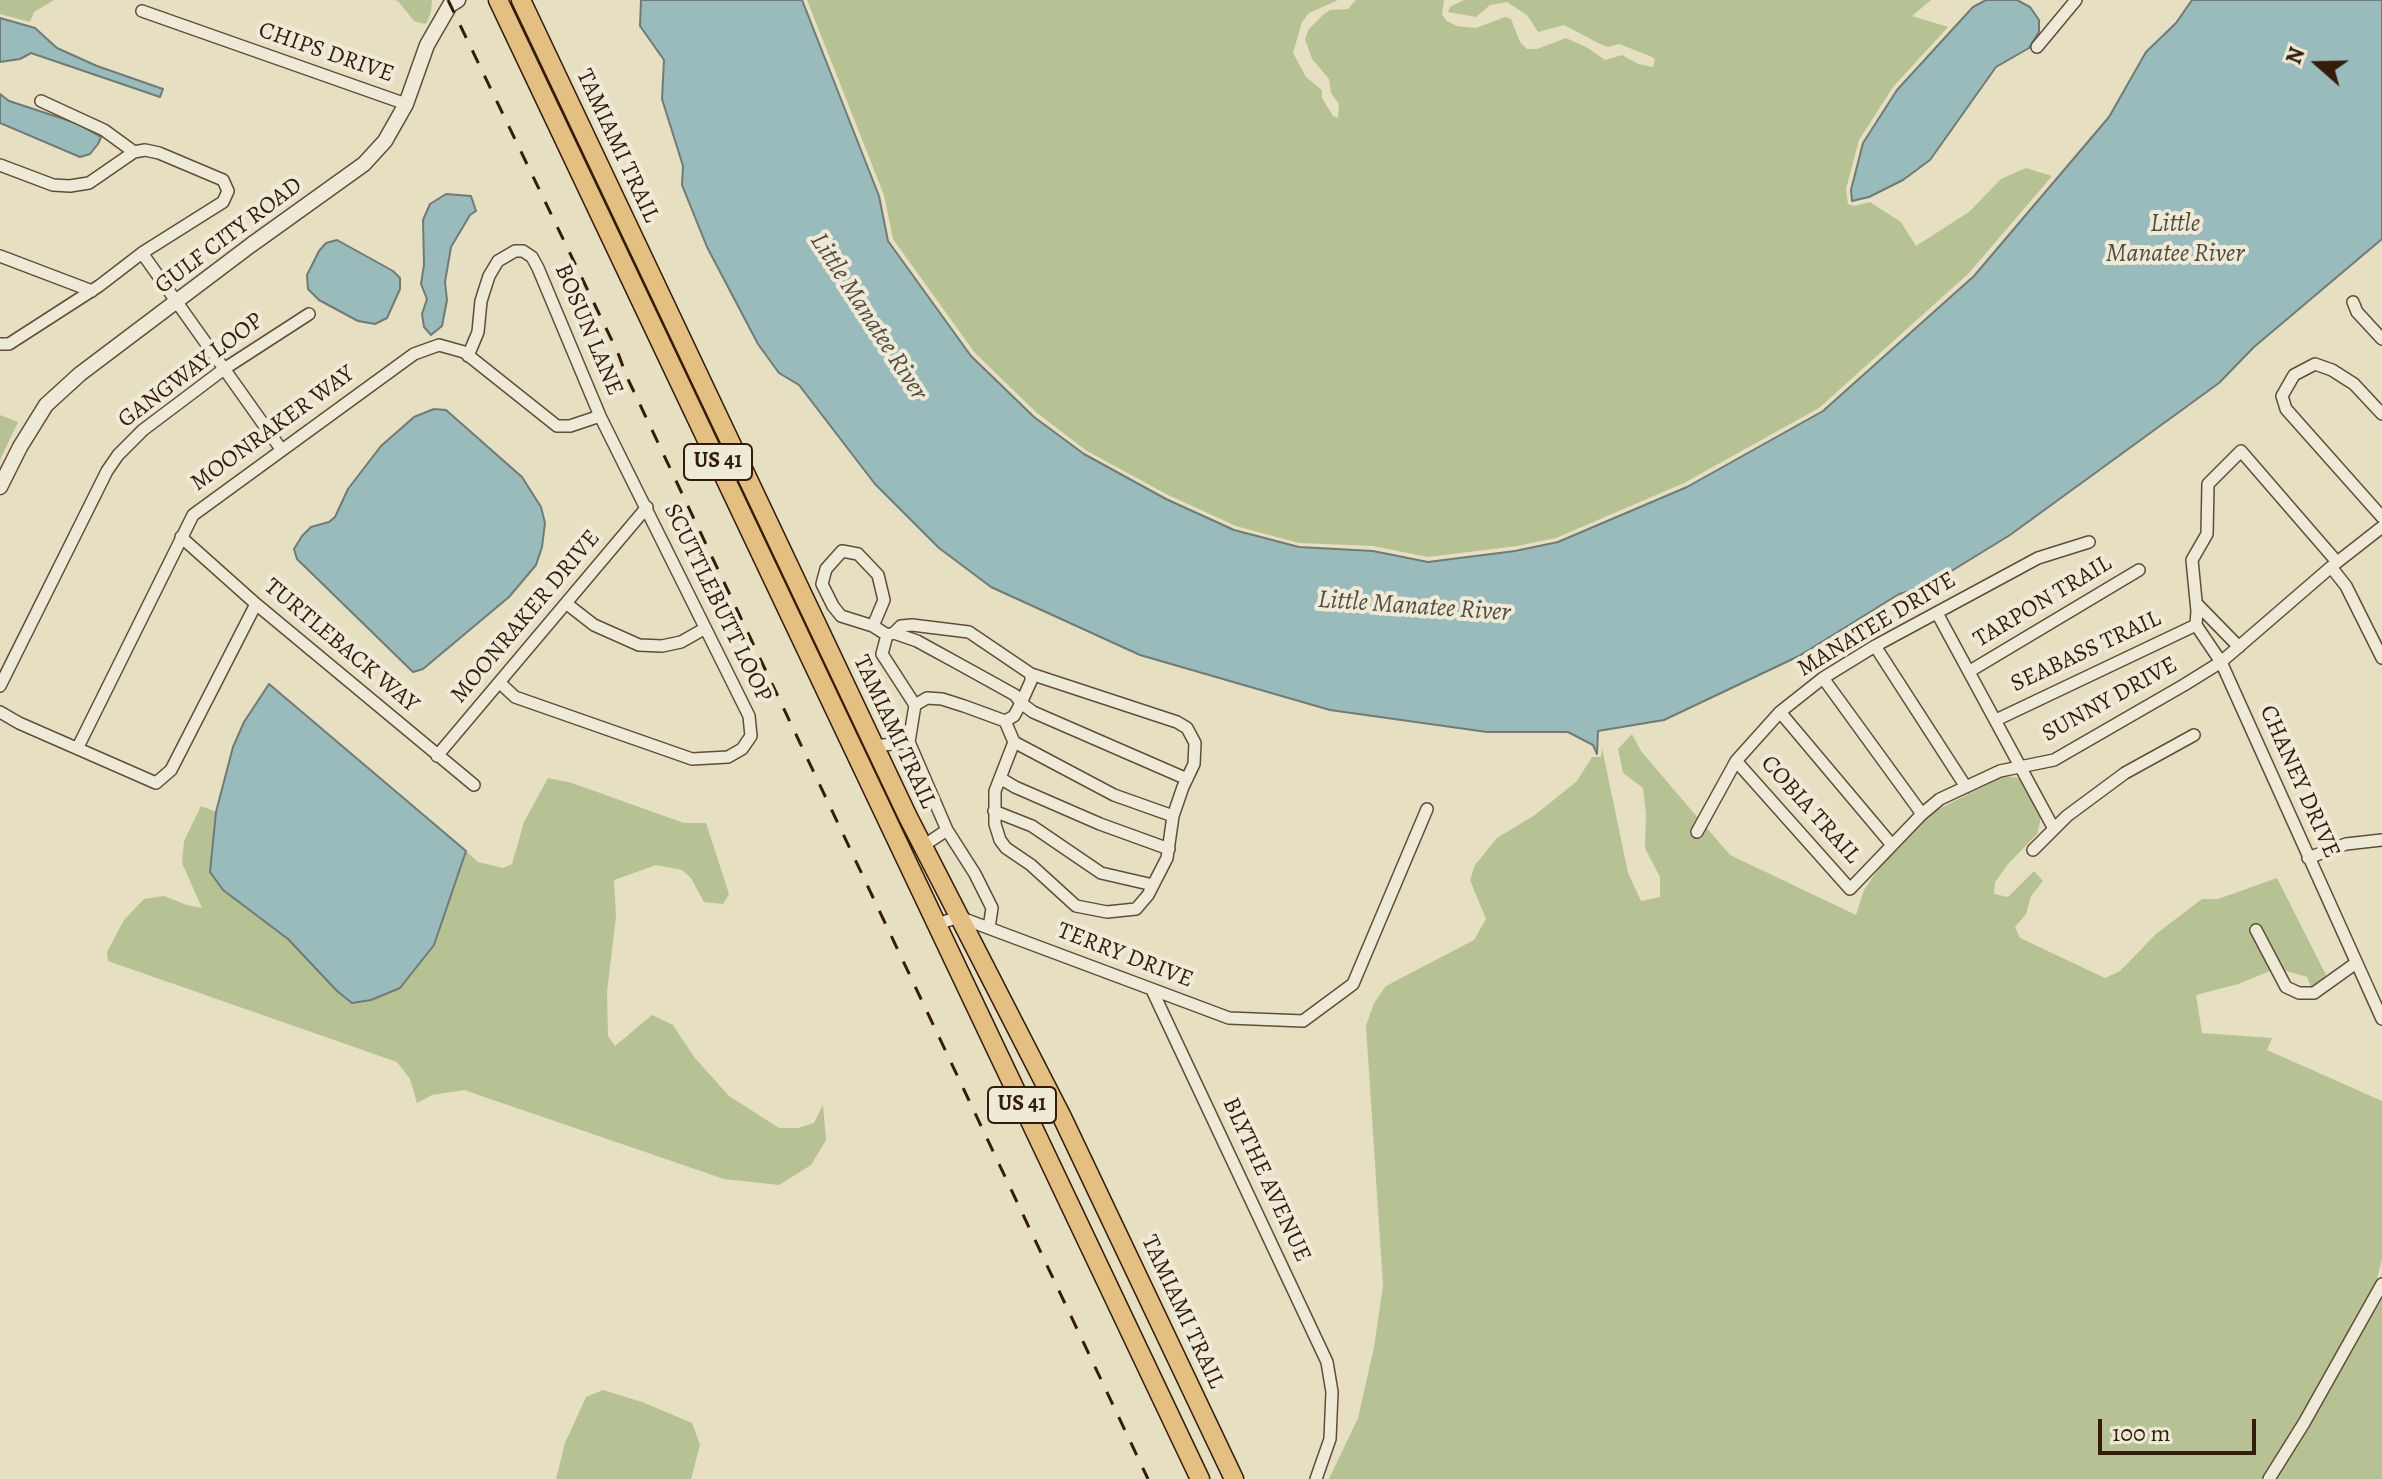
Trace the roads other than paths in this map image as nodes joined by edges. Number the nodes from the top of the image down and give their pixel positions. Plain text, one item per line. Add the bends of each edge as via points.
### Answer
1 (458, 0) edge
2 (498, 0) edge
3 (521, 0) edge
4 (2076, 0) edge
5 (142, 11) dead end
6 (2037, 47) dead end
7 (41, 101) dead end
8 (406, 104) junction
9 (134, 152) junction
10 (0, 165) edge
11 (142, 253) junction
12 (0, 256) edge
13 (92, 291) junction
14 (178, 302) junction
15 (2353, 302) dead end
16 (309, 314) dead end
17 (2382, 339) edge
18 (0, 344) edge
19 (468, 356) junction
20 (224, 369) junction
21 (700, 377) junction
22 (682, 386) junction
23 (2382, 414) edge
24 (600, 416) junction
25 (281, 449) junction
26 (0, 487) edge
27 (647, 507) junction
28 (2382, 517) edge
29 (2382, 527) edge
30 (181, 537) junction
31 (2089, 542) dead end
32 (2334, 564) junction
33 (2139, 570) dead end
34 (256, 604) junction
35 (567, 604) junction
36 (2197, 604) junction
37 (1937, 613) junction
38 (2196, 625) junction
39 (873, 626) junction
40 (704, 629) junction
41 (890, 634) junction
42 (1875, 646) junction
43 (2239, 647) junction
44 (2382, 658) edge
45 (2221, 662) junction
46 (1970, 671) junction
47 (1031, 674) junction
48 (1823, 678) junction
49 (500, 683) junction
50 (0, 686) edge
51 (1021, 703) junction
52 (915, 705) junction
53 (0, 712) edge
54 (1780, 712) junction
55 (1996, 720) junction
56 (1005, 721) junction
57 (2194, 735) dead end
58 (909, 742) junction
59 (1014, 742) junction
60 (875, 746) junction
61 (78, 747) junction
62 (437, 756) junction
63 (1736, 761) junction
64 (2021, 767) junction
65 (1000, 778) junction
66 (1187, 779) junction
67 (474, 785) dead end
68 (1966, 787) junction
69 (1427, 809) dead end
70 (994, 811) junction
71 (1922, 814) junction
72 (1173, 816) junction
73 (2054, 829) junction
74 (947, 830) junction
75 (1697, 832) dead end
76 (2382, 840) edge
77 (1892, 845) junction
78 (923, 846) junction
79 (1169, 849) junction
80 (2033, 850) dead end
81 (2308, 858) junction
82 (1153, 885) junction
83 (1850, 889) joint
84 (959, 917) junction
85 (937, 924) junction
86 (989, 928) junction
87 (2256, 930) dead end
88 (2356, 963) junction
89 (1152, 990) junction
90 (2382, 1019) edge
91 (2382, 1284) edge
92 (1200, 1479) edge
93 (1234, 1479) edge
94 (1316, 1479) edge
95 (2269, 1479) edge

1 - 8 street, GULF CITY ROAD via 427,45
2 - 22 main road, TAMIAMI TRAIL / US 41
3 - 21 main road, TAMIAMI TRAIL / US 41
4 - 6 street
5 - 8 street, CHIPS DRIVE
7 - 9 street via 104,130
8 - 14 street, GULF CITY ROAD via 385,141 364,164
9 - 10 street via 89,183 70,186
9 - 11 street via 159,153 223,180 228,191 223,202
11 - 13 street
11 - 14 street
12 - 13 street
13 - 18 street via 9,344
14 - 20 street
14 - 26 street, GULF CITY ROAD via 46,405
15 - 17 street
16 - 20 street, GANGWAY LOOP
19 - 24 street, MOONRAKER WAY via 557,426
19 - 24 street, BOSUN LANE via 489,276 498,261 523,251 538,268
19 - 25 street, MOONRAKER WAY via 439,345 414,354
20 - 25 street
20 - 50 street, GANGWAY LOOP via 118,455
21 - 22 street
21 - 60 main road, TAMIAMI TRAIL / US 41
22 - 85 main road, TAMIAMI TRAIL / US 41
23 - 28 street via 2354,384 2315,364 2294,375 2282,396 2286,409
24 - 27 street, SCUTTLEBUTT LOOP
25 - 30 street, MOONRAKER WAY via 193,515
27 - 35 street, MOONRAKER DRIVE
27 - 40 street, SCUTTLEBUTT LOOP
29 - 32 street, SUNNY DRIVE
30 - 34 street, TURTLEBACK WAY
30 - 61 street, MOONRAKER WAY
31 - 37 street, MANATEE DRIVE via 2038,558
32 - 36 street via 2241,451 2208,484 2207,534 2192,560
32 - 43 street, SUNNY DRIVE
32 - 44 street
33 - 46 street, TARPON TRAIL
34 - 61 street via 171,770 156,783
34 - 62 street, TURTLEBACK WAY
35 - 40 street via 594,625 639,645 681,642
35 - 49 street, MOONRAKER DRIVE
36 - 38 street
36 - 43 street
37 - 42 street, MANATEE DRIVE
37 - 46 street
38 - 45 street, CHANEY DRIVE
38 - 55 street, SEABASS TRAIL
39 - 39 street via 841,616 822,584 826,569 842,551 858,554 878,575 884,600
39 - 41 street
40 - 49 street, SCUTTLEBUTT LOOP via 749,716 751,736 728,757 692,759 515,697
41 - 47 street via 912,625 969,632
41 - 51 street via 917,641
41 - 52 street via 882,654
42 - 48 street, MANATEE DRIVE
42 - 68 street
43 - 45 street, SUNNY DRIVE
45 - 64 street, SUNNY DRIVE via 2054,760
45 - 81 street, CHANEY DRIVE
46 - 55 street
47 - 51 street
47 - 66 street via 1187,728 1196,750
48 - 54 street, MANATEE DRIVE
48 - 71 street
49 - 62 street, MOONRAKER DRIVE
51 - 56 street
51 - 66 street
52 - 56 street via 927,698 942,699
52 - 58 street
53 - 61 street
54 - 63 street, MANATEE DRIVE
54 - 77 street
55 - 64 street
56 - 59 street
57 - 73 street via 2125,773
58 - 60 street
58 - 74 street
59 - 65 street
59 - 72 street via 1114,795
60 - 78 main road, TAMIAMI TRAIL / US 41
62 - 67 street, TURTLEBACK WAY
63 - 75 street, MANATEE DRIVE
63 - 83 street, COBIA TRAIL
64 - 68 street, SUNNY DRIVE
64 - 73 street
65 - 70 street
65 - 79 street
66 - 72 street
68 - 71 street, SUNNY DRIVE
69 - 89 street, TERRY DRIVE via 1353,984 1303,1021 1229,1018
70 - 82 street via 1032,826 1101,873
70 - 82 street via 996,832 1006,848 1076,906 1107,912 1136,909
71 - 77 street, SUNNY DRIVE
72 - 79 street
73 - 80 street
74 - 78 street
74 - 86 street via 992,908
76 - 81 street via 2346,844
77 - 83 street, SUNNY DRIVE
78 - 84 main road, TAMIAMI TRAIL / US 41
79 - 82 street
81 - 88 street, CHANEY DRIVE
84 - 85 street
84 - 86 street, TERRY DRIVE
84 - 93 main road, TAMIAMI TRAIL / US 41 via 1062,1117
85 - 92 main road, TAMIAMI TRAIL / US 41
86 - 89 street, TERRY DRIVE
87 - 88 street via 2286,987 2299,993 2314,993
88 - 90 street, CHANEY DRIVE
89 - 94 street, BLYTHE AVENUE via 1327,1362 1330,1439
91 - 95 street

